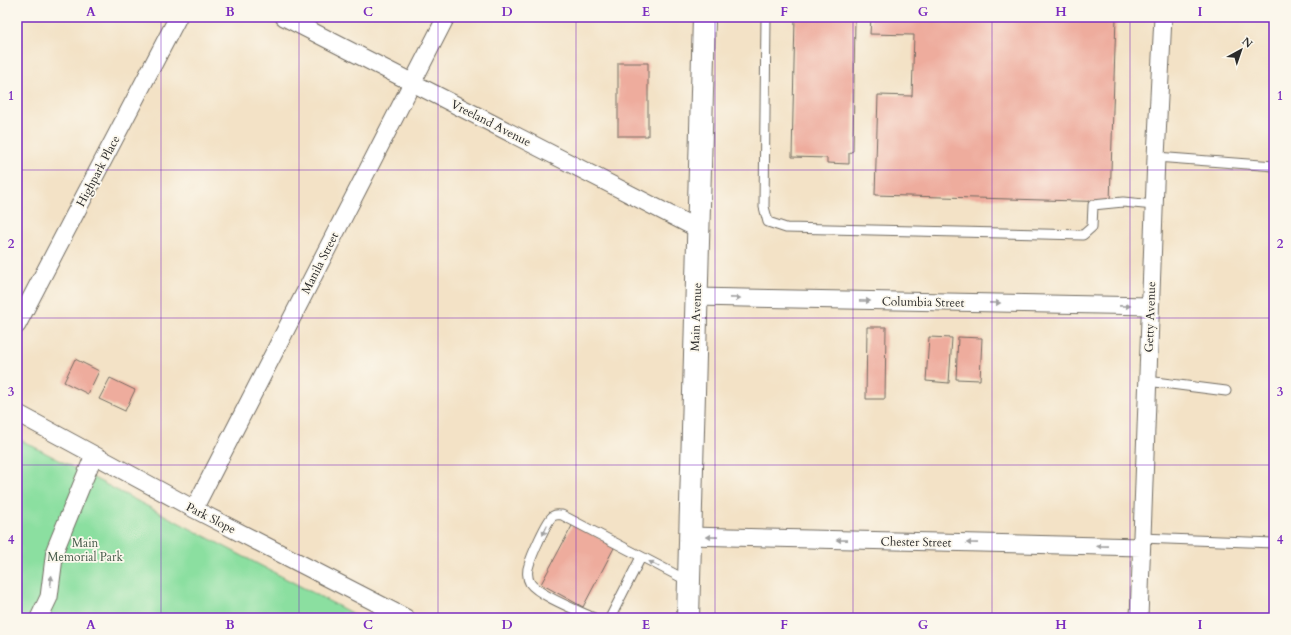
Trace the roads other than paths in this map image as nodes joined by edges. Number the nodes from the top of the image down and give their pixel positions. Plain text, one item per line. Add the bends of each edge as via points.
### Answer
1 (178, 17) edge
2 (284, 17) edge
3 (446, 17) edge
4 (704, 17) edge
5 (766, 17) edge
6 (1163, 17) edge
7 (412, 83) junction
8 (1156, 157) junction
9 (1274, 166) edge
10 (1154, 205) junction
11 (698, 229) junction
12 (696, 297) junction
13 (1150, 306) junction
14 (17, 325) edge
15 (1147, 382) junction
16 (1226, 391) dead end
17 (17, 413) edge
18 (94, 454) junction
19 (194, 509) junction
20 (690, 536) junction
21 (1141, 543) junction
22 (1274, 543) edge
23 (641, 557) junction
24 (689, 582) junction
25 (39, 618) edge
26 (406, 618) edge
27 (594, 618) edge
28 (610, 618) edge
29 (688, 618) edge
30 (1139, 618) edge

1 - 14 street, Highpark Place
2 - 7 street, Vreeland Avenue
3 - 7 street, Manila Street
4 - 11 main road, Main Avenue
5 - 10 lane via 764,207 768,222 786,228 1083,235 1092,227 1093,205 1123,202
6 - 8 street, Getty Avenue
7 - 11 street, Vreeland Avenue
7 - 19 street, Manila Street
8 - 9 lane
8 - 10 street, Getty Avenue
10 - 13 street, Getty Avenue
11 - 12 main road, Main Avenue
12 -> 13 street, Columbia Street
12 - 20 main road, Main Avenue
13 - 15 street, Getty Avenue
15 - 16 lane
15 - 21 street, Getty Avenue
17 - 18 street, Park Slope
18 - 19 street, Park Slope
25 -> 18 street via 48,597 55,550
19 - 26 street, Park Slope
21 -> 20 street, Chester Street
20 - 24 main road, Main Avenue
21 - 22 lane
21 - 30 street, Getty Avenue
24 -> 23 lane
23 -> 27 lane via 562,515 553,516 528,566 529,582 542,593
23 - 28 lane
24 - 29 main road, Main Avenue

